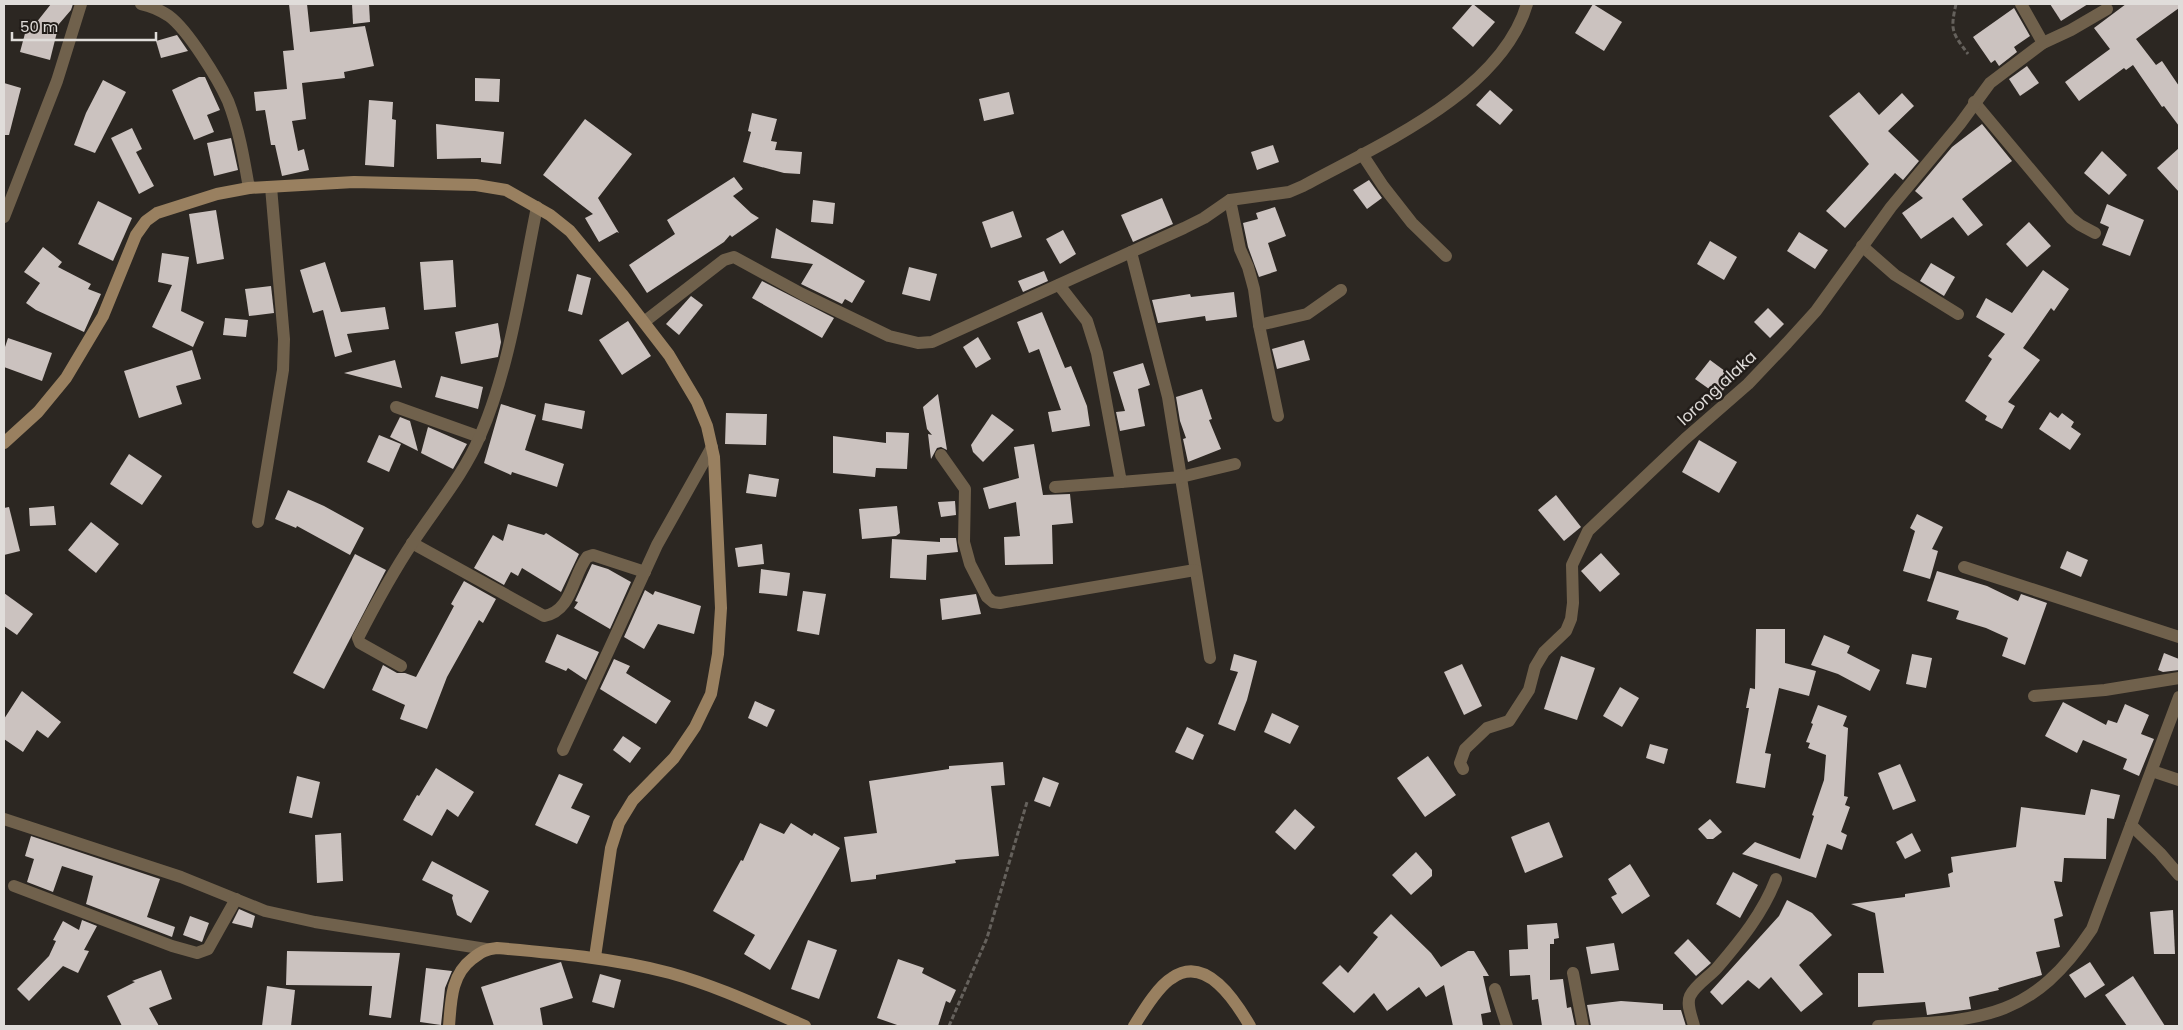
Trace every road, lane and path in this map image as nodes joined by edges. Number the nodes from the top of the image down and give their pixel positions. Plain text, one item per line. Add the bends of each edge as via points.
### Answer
1 (81, 4) edge
2 (141, 4) edge
3 (1527, 4) edge
4 (1956, 4) edge
5 (2021, 4) edge
6 (2107, 9) dead end
7 (2043, 43) junction
8 (1968, 54) dead end
9 (1974, 102) junction
10 (1362, 154) junction
11 (271, 186) junction
12 (249, 188) junction
13 (1230, 200) junction
14 (537, 207) junction
15 (4, 217) edge
16 (2095, 233) dead end
17 (1862, 246) junction
18 (1131, 252) junction
19 (1446, 256) dead end
20 (1059, 285) junction
21 (1342, 290) dead end
22 (1958, 314) dead end
23 (644, 322) junction
24 (1259, 325) junction
25 (396, 406) dead end
26 (1278, 416) dead end
27 (480, 437) junction
28 (4, 443) edge
29 (712, 447) junction
30 (942, 455) dead end
31 (1235, 464) dead end
32 (1181, 477) junction
33 (1121, 482) junction
34 (1055, 487) dead end
35 (258, 522) dead end
36 (412, 543) junction
37 (1964, 567) dead end
38 (1195, 570) junction
39 (645, 572) junction
40 (2179, 637) edge
41 (1210, 658) dead end
42 (401, 666) dead end
43 (2179, 678) edge
44 (2034, 696) dead end
45 (2179, 697) edge
46 (563, 750) dead end
47 (1463, 769) dead end
48 (2152, 771) junction
49 (2179, 780) edge
50 (1027, 802) dead end
51 (4, 819) edge
52 (2131, 825) junction
53 (2179, 875) edge
54 (1776, 879) dead end
55 (14, 886) dead end
56 (236, 899) junction
57 (486, 949) junction
58 (595, 957) junction
59 (1573, 973) dead end
60 (1494, 989) dead end
61 (448, 1026) edge
62 (806, 1026) edge
63 (949, 1026) edge
64 (1134, 1026) edge
65 (1250, 1026) edge
66 (1508, 1026) edge
67 (1583, 1026) edge
68 (1694, 1026) edge
69 (1878, 1026) edge

1 - 15 street via 57,81
2 - 12 street via 169,16 182,28 218,84 235,124
3 - 10 street via 1503,50 1476,80 1420,122
4 - 8 path via 1951,24
5 - 7 street
6 - 7 street, lorong alaka
7 - 9 street, lorong alaka via 1990,83
9 - 16 street via 2071,218
9 - 17 street, lorong alaka
10 - 13 street via 1289,192
10 - 19 street via 1412,223
11 - 12 street
11 - 14 street via 354,182 476,185 506,190
11 - 35 street via 284,339
12 - 28 street via 182,204 146,221 136,235 103,316 66,378 38,412
13 - 18 street via 1204,218
13 - 24 street via 1240,249 1254,289
14 - 23 street via 570,231
14 - 27 street via 512,330 493,403
17 - 22 street via 1895,275
17 - 47 street, lorong alaka via 1816,311 1748,384 1588,531 1572,565 1573,604 1566,631 1544,652 1535,667 1529,690 1509,721 1487,728 1465,749 1460,763
18 - 20 street
18 - 32 street via 1168,397
20 - 23 street via 932,342 918,343 889,336 734,257 724,260
20 - 33 street via 1072,298 1087,322 1097,353
21 - 24 street via 1307,314
23 - 29 street via 697,402
24 - 26 street
25 - 27 street
27 - 36 street via 456,480
29 - 39 street
29 - 58 street via 721,608 718,654 710,694 695,727 674,758 632,800 619,823 611,848
30 - 38 street via 965,489 964,542 983,592 993,602
31 - 32 street
32 - 33 street
32 - 38 street
33 - 34 street
36 - 39 street via 544,616 554,614 564,606 587,557
36 - 42 street via 358,638 360,643
37 - 40 street
38 - 41 street
39 - 46 street
43 - 44 street via 2105,690
45 - 48 street
48 - 49 street
48 - 52 street
50 - 63 path via 987,938
51 - 56 street via 181,877
52 - 53 street
52 - 69 street via 2092,929 2048,983 2019,1003 1988,1014 1958,1021
54 - 68 street via 1752,925 1692,994 1689,1001
55 - 56 street via 197,953 208,949
56 - 57 street via 296,919
57 - 58 street
57 - 61 street via 459,972
58 - 62 street via 672,974 740,997
59 - 67 street
60 - 66 street
64 - 65 street via 1171,978 1194,972 1212,978 1229,992

